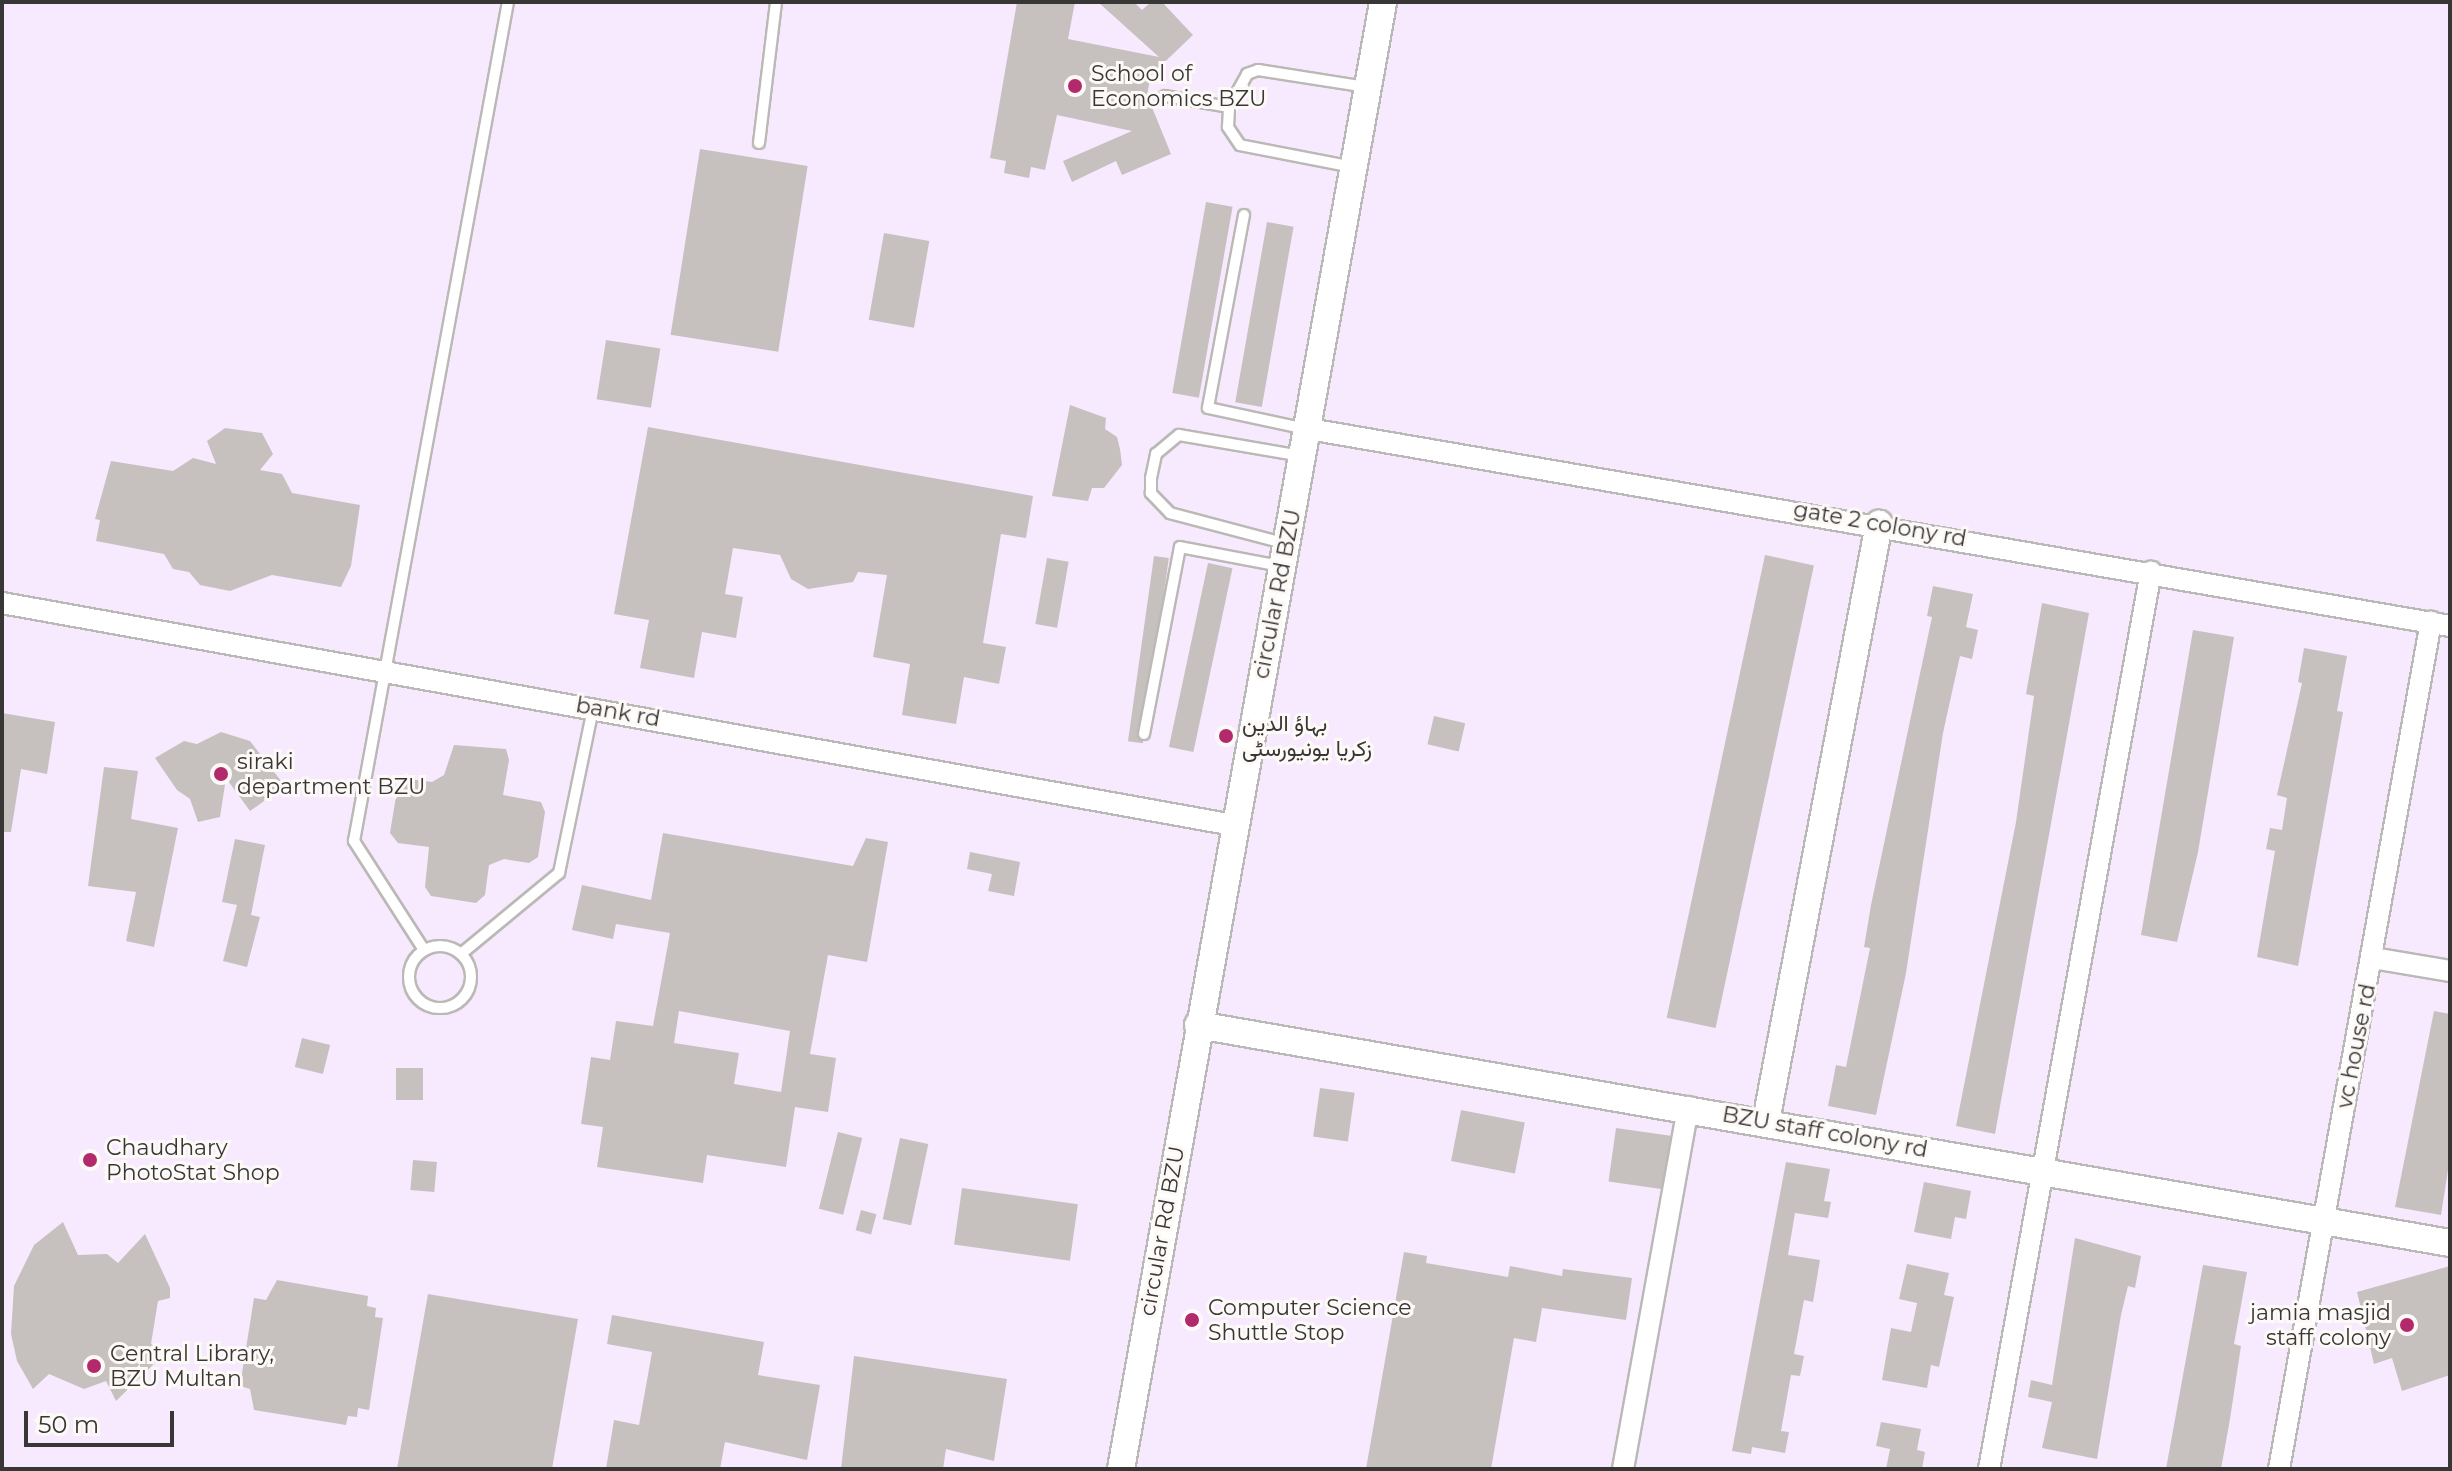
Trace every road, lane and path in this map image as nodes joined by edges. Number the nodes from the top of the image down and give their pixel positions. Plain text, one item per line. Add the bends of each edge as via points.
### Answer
1 (508, 2) edge
2 (776, 2) edge
3 (1383, 2) edge
4 (1368, 87) junction
5 (1165, 96) dead end
6 (1229, 107) junction
7 (759, 143) dead end
8 (1354, 167) junction
9 (1244, 215) dead end
10 (1309, 429) junction
11 (1304, 456) junction
12 (1879, 524) junction
13 (1285, 555) junction
14 (2151, 571) junction
15 (2, 603) edge
16 (2440, 624) edge
17 (386, 672) junction
18 (593, 708) junction
19 (1144, 734) dead end
20 (1233, 825) junction
21 (424, 950) junction
22 (461, 954) junction
23 (2373, 958) junction
24 (2450, 971) edge
25 (1198, 1025) junction
26 (1688, 1107) junction
27 (1766, 1121) junction
28 (2043, 1172) junction
29 (2322, 1224) junction
30 (2450, 1243) edge
31 (1121, 1469) edge
32 (1623, 1469) edge
33 (1989, 1469) edge
34 (2279, 1469) edge

1 - 17 lane
2 - 7 lane
3 - 4 street, circular Rd BZU
4 - 6 lane via 1258,70 1247,74
4 - 8 street, circular Rd BZU
5 - 6 lane
6 - 8 lane via 1228,127 1240,145
8 - 10 street, circular Rd BZU
9 - 10 lane via 1208,408
10 - 11 street, circular Rd BZU
10 - 12 street, gate 2 colony rd
11 - 13 street, circular Rd BZU
11 - 13 lane via 1179,435 1156,454 1151,478 1151,493 1170,513
12 - 14 street, gate 2 colony rd
12 - 27 street
13 - 19 lane via 1180,547
13 - 20 street, circular Rd BZU
14 - 16 street, gate 2 colony rd
14 - 28 street
15 - 17 street, bank rd
16 - 23 street, vc house rd
17 - 18 street, bank rd
17 - 21 lane via 354,841
18 - 20 street, bank rd
18 - 22 lane via 559,873
20 - 25 street, circular Rd BZU
21 - 22 lane via 443,946
21 - 22 lane via 411,964 409,984 419,1001 437,1009 456,1005 469,990 471,971
23 - 24 street
23 - 29 street, vc house rd
25 - 26 street, BZU staff colony rd
25 - 31 street, circular Rd BZU
26 - 27 street, BZU staff colony rd
26 - 32 street
27 - 28 street, BZU staff colony rd
28 - 29 street, BZU staff colony rd
28 - 33 street
29 - 30 street, BZU staff colony rd
29 - 34 street, vc house rd

